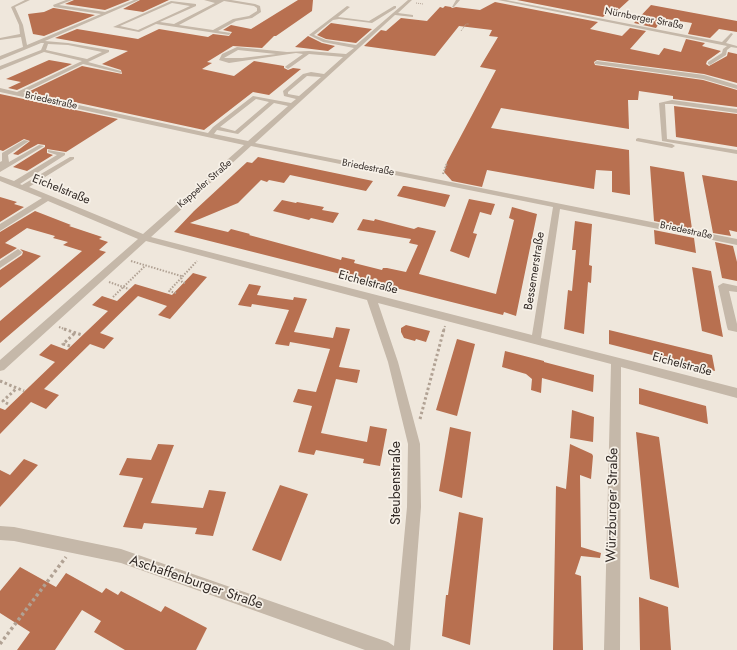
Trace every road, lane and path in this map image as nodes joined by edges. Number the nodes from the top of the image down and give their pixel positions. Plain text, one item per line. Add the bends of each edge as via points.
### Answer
1 (28, 0) edge
2 (70, 0) edge
3 (137, 0) edge
4 (207, 0) edge
5 (402, 0) edge
6 (410, 0) edge
7 (458, 0) edge
8 (500, 0) edge
9 (222, 1) edge
10 (453, 6) dead end
11 (348, 7) dead end
12 (105, 13) junction
13 (566, 13) junction
14 (395, 14) junction
15 (411, 16) dead end
16 (332, 19) junction
17 (585, 22) dead end
18 (156, 24) junction
19 (469, 24) dead end
20 (174, 26) junction
21 (461, 30) dead end
22 (213, 32) junction
23 (0, 33) edge
24 (229, 34) dead end
25 (731, 34) dead end
26 (23, 35) junction
27 (2, 38) edge
28 (40, 41) junction
29 (46, 43) junction
30 (723, 44) junction
31 (730, 46) junction
32 (25, 47) junction
33 (358, 47) junction
34 (737, 48) edge
35 (43, 50) junction
36 (308, 52) junction
37 (285, 53) junction
38 (347, 56) junction
39 (0, 58) edge
40 (84, 61) junction
41 (597, 63) dead end
42 (710, 63) dead end
43 (288, 67) dead end
44 (0, 68) edge
45 (119, 72) dead end
46 (325, 76) junction
47 (737, 87) edge
48 (0, 90) edge
49 (16, 94) junction
50 (301, 98) junction
51 (273, 101) junction
52 (293, 105) junction
53 (737, 111) edge
54 (216, 128) junction
55 (210, 136) junction
56 (638, 140) dead end
57 (26, 141) dead end
58 (250, 144) junction
59 (41, 146) dead end
60 (50, 151) dead end
61 (737, 152) edge
62 (72, 158) dead end
63 (737, 158) edge
64 (0, 165) edge
65 (0, 170) edge
66 (0, 178) edge
67 (12, 183) junction
68 (0, 187) edge
69 (22, 188) junction
70 (46, 198) junction
71 (176, 198) dead end
72 (186, 201) junction
73 (557, 205) junction
74 (0, 228) edge
75 (144, 238) junction
76 (737, 242) edge
77 (18, 252) dead end
78 (204, 254) junction
79 (121, 258) junction
80 (0, 265) edge
81 (145, 266) junction
82 (181, 278) junction
83 (99, 279) junction
84 (185, 283) dead end
85 (123, 287) junction
86 (129, 288) dead end
87 (737, 289) edge
88 (176, 293) dead end
89 (113, 296) dead end
90 (371, 297) junction
91 (447, 317) junction
92 (49, 323) junction
93 (737, 328) edge
94 (75, 333) junction
95 (82, 335) dead end
96 (536, 340) junction
97 (70, 346) dead end
98 (616, 361) junction
99 (0, 367) edge
100 (0, 381) edge
101 (17, 388) junction
102 (24, 391) dead end
103 (737, 393) edge
104 (8, 404) dead end
105 (420, 421) dead end
106 (0, 533) edge
107 (74, 547) junction
108 (0, 644) edge
109 (388, 650) edge
110 (402, 650) edge
111 (612, 650) edge

1 - 26 street via 13,7
2 - 12 street via 54,6
3 - 12 street
4 - 9 street
5 - 16 street via 374,21
6 - 14 street, Kappeler Straße
7 - 10 street
8 - 13 street, Nürnberger Straße
9 - 20 street
9 - 22 street via 255,5 259,7 259,12 235,20
11 - 16 street
12 - 28 street
13 - 17 street via 562,17
13 - 30 street, Nürnberger Straße
14 - 15 street
14 - 33 street, Kappeler Straße
16 - 33 street via 311,35 325,41
18 - 18 street via 182,11 195,5 172,2 115,27 139,31
18 - 20 street
19 - 21 path
20 - 22 street
22 - 24 street
23 - 27 street
25 - 30 street
26 - 27 street
26 - 32 street
28 - 29 street
28 - 32 street
29 - 35 street
29 - 40 street via 107,50
30 - 31 street, Nürnberger Straße
31 - 34 street, Nürnberger Straße
31 - 42 street via 725,49 724,54
32 - 39 street
33 - 38 street, Kappeler Straße
35 - 40 street
35 - 44 street
36 - 37 street
36 - 38 street
36 - 43 street
37 - 37 street via 242,60 229,61 221,58 238,48
38 - 46 street, Kappeler Straße
40 - 45 street
40 - 49 street
41 - 47 street via 704,77
46 - 50 street, Kappeler Straße
46 - 50 street via 305,75 285,92 286,95
48 - 49 street, Briedestraße
49 - 55 street, Briedestraße
50 - 52 street, Kappeler Straße
51 - 52 street
51 - 54 street via 255,98
51 - 54 street via 236,132
52 - 58 street, Kappeler Straße
53 - 61 street via 672,102 662,103 664,140
54 - 55 street
55 - 58 street, Briedestraße
56 - 63 street
57 - 64 street via 4,154 6,162
58 - 72 street, Kappeler Straße
58 - 73 street, Briedestraße
59 - 65 street
60 - 67 street via 63,154
62 - 69 street
66 - 67 street, Eichelstraße
67 - 68 street
67 - 69 street, Eichelstraße
69 - 70 street, Eichelstraße
70 - 74 street
70 - 75 street, Eichelstraße
71 - 72 street
72 - 75 street, Kappeler Straße
73 - 76 street, Briedestraße
73 - 96 street, Bessemerstraße
75 - 78 street, Eichelstraße
75 - 79 street, Kappeler Straße
77 - 80 street
78 - 82 path
78 - 90 street, Eichelstraße
79 - 81 path
79 - 83 street, Kappeler Straße
81 - 82 path
81 - 85 path
82 - 84 path
82 - 88 path via 169,291
83 - 85 path
83 - 92 street, Kappeler Straße
85 - 86 path
85 - 89 path
87 - 93 street via 723,286 732,327
90 - 91 street, Eichelstraße
90 - 110 street, Steubenstraße via 393,362 414,444 414,507
91 - 96 street, Eichelstraße
91 - 105 path
92 - 94 path
92 - 99 street, Kappeler Straße
94 - 95 path
94 - 97 path via 64,344
96 - 98 street, Eichelstraße
98 - 103 street, Eichelstraße
98 - 111 street, Würzburger Straße
100 - 101 path
101 - 102 path
101 - 104 path via 3,402
106 - 107 street, Aschaffenburger Straße
107 - 108 path
107 - 109 street, Aschaffenburger Straße via 121,556

